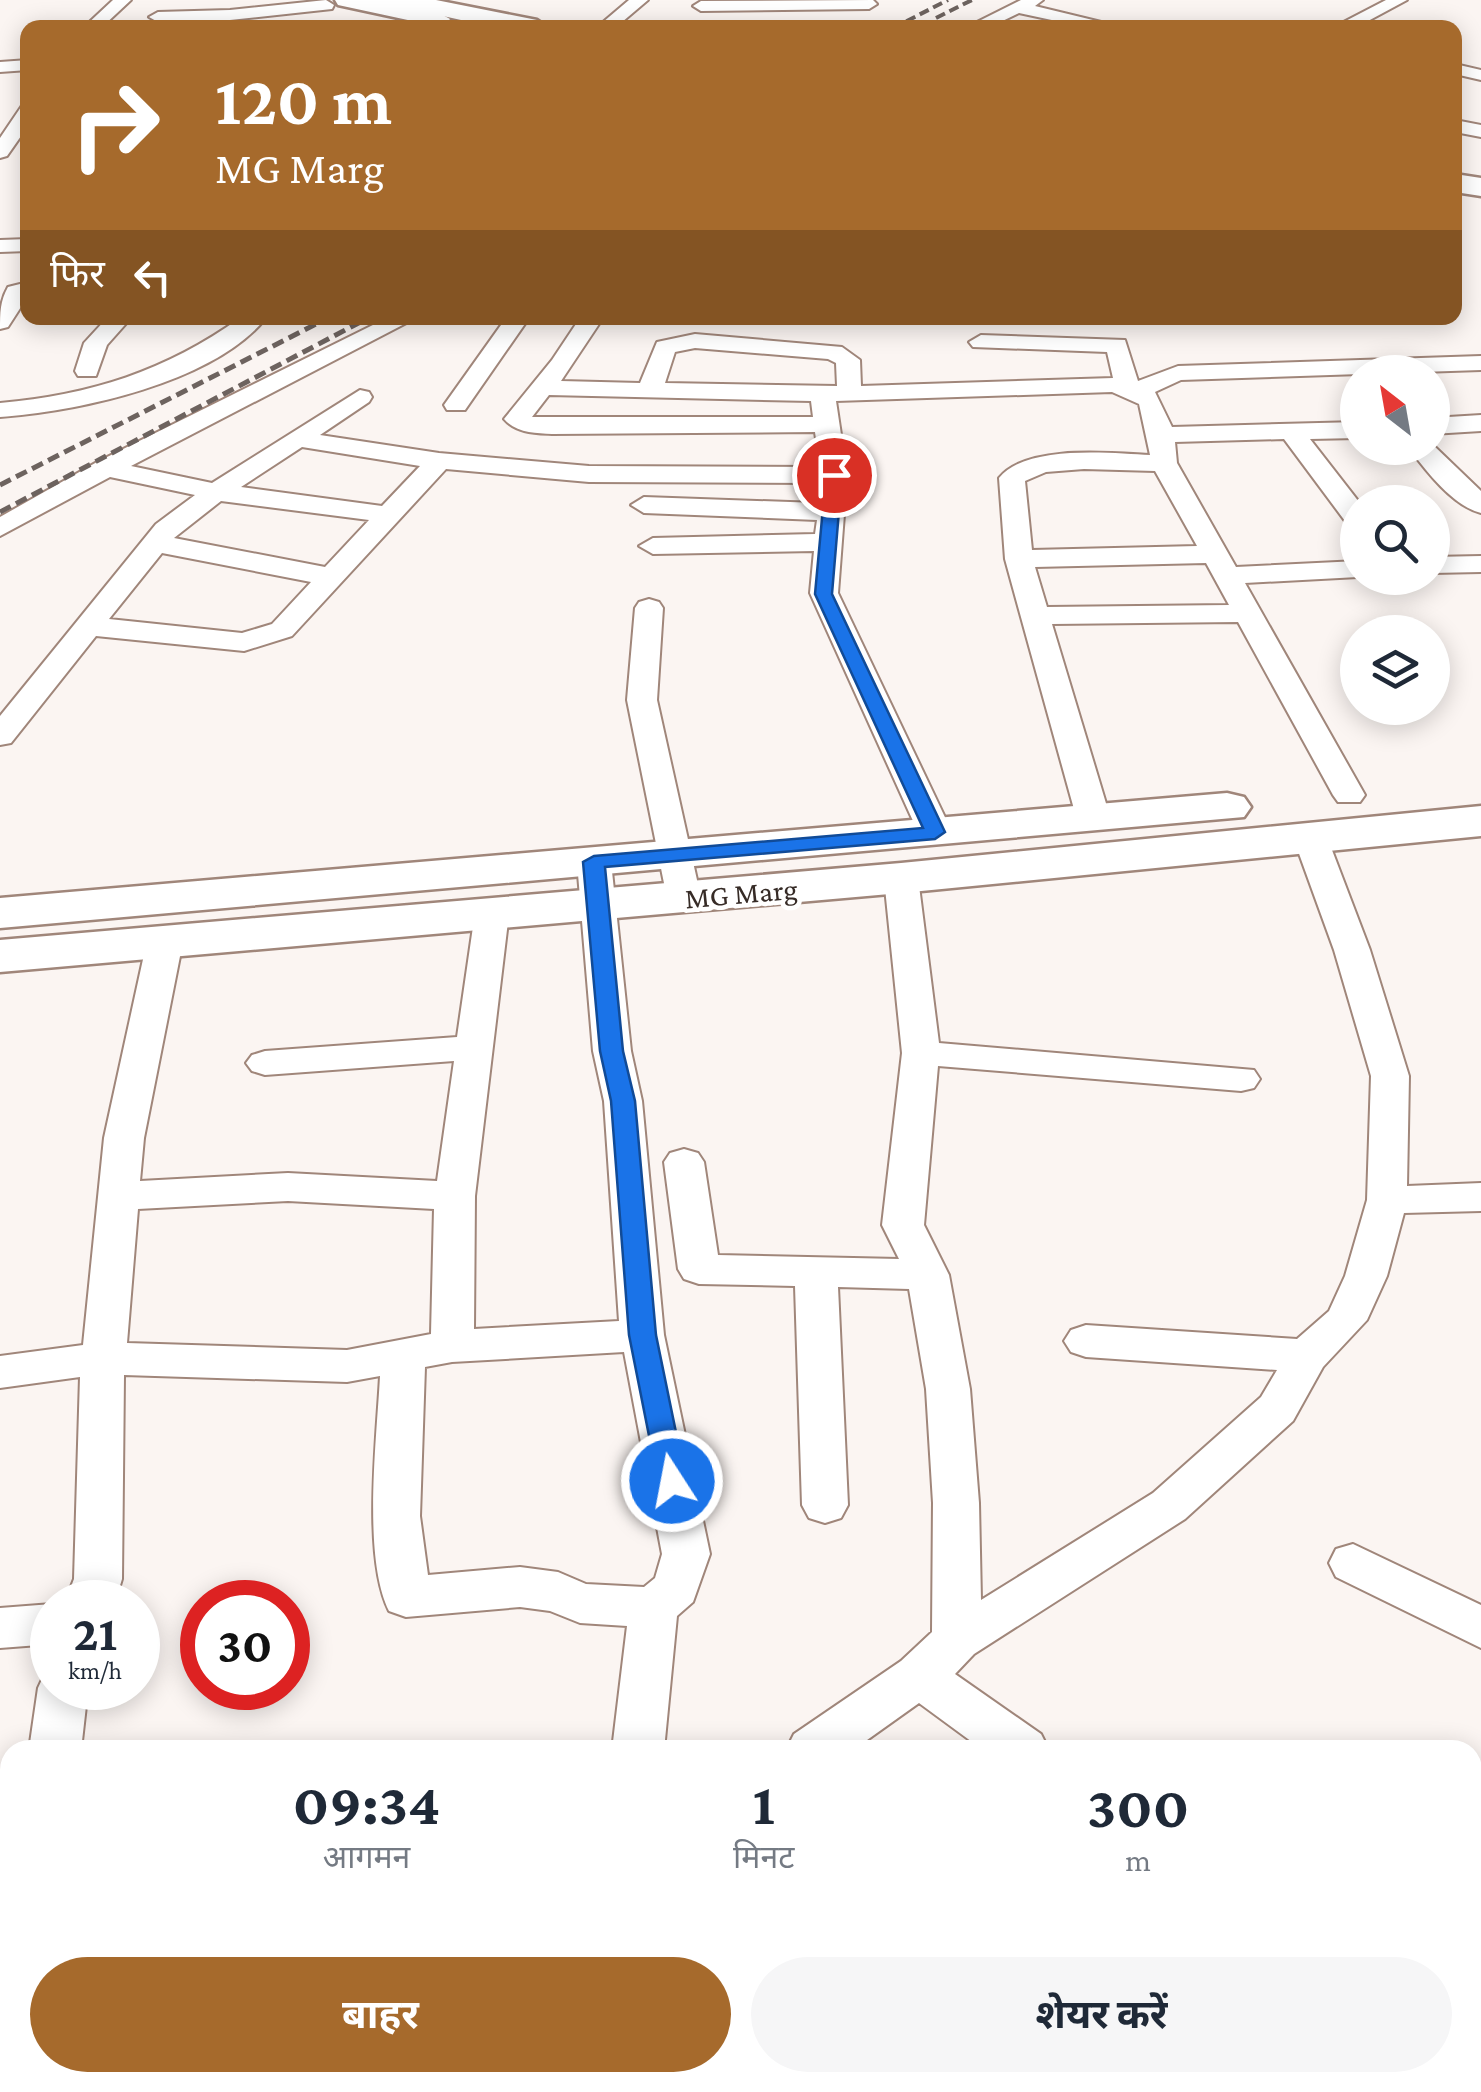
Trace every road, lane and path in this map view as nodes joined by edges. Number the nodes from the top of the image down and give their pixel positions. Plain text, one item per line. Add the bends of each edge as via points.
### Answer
1 (123, 0) edge
2 (398, 0) edge
3 (640, 0) edge
4 (893, 0) edge
5 (1035, 0) edge
6 (1399, 0) edge
7 (335, 2) edge
8 (869, 4) dead end
9 (1017, 8) junction
10 (702, 14) edge
11 (158, 17) dead end
12 (99, 20) edge
13 (418, 20) edge
14 (497, 20) edge
15 (614, 20) edge
16 (813, 20) edge
17 (854, 20) edge
18 (991, 20) edge
19 (1078, 20) edge
20 (1357, 20) edge
21 (20, 111) edge
22 (0, 156) edge
23 (19, 285) edge
24 (0, 322) edge
25 (113, 325) edge
26 (245, 325) edge
27 (390, 325) edge
28 (512, 325) edge
29 (586, 325) edge
30 (777, 325) edge
31 (979, 330) edge
32 (782, 349) junction
33 (1481, 363) edge
34 (87, 371) dead end
35 (990, 387) junction
36 (544, 388) junction
37 (650, 390) junction
38 (1135, 390) junction
39 (835, 393) junction
40 (360, 397) dead end
41 (456, 405) dead end
42 (0, 410) edge
43 (1481, 423) edge
44 (828, 424) junction
45 (1450, 425) edge
46 (1340, 431) edge
47 (1293, 434) junction
48 (298, 439) junction
49 (1162, 449) junction
50 (438, 460) junction
51 (1436, 465) edge
52 (106, 468) junction
53 (1481, 472) edge
54 (1444, 474) junction
55 (834, 475) junction
56 (216, 492) junction
57 (1340, 495) edge
58 (644, 504) dead end
59 (1481, 505) edge
60 (830, 512) junction
61 (388, 514) junction
62 (0, 528) edge
63 (828, 542) junction
64 (156, 543) junction
65 (653, 546) dead end
66 (1019, 559) junction
67 (1481, 564) edge
68 (1219, 565) junction
69 (1450, 565) edge
70 (1340, 568) edge
71 (330, 577) junction
72 (649, 608) dead end
73 (1245, 613) junction
74 (1036, 616) junction
75 (89, 626) junction
76 (0, 736) edge
77 (1481, 782) edge
78 (1349, 795) junction
79 (1094, 820) junction
80 (1481, 820) edge
81 (935, 832) junction
82 (1310, 837) junction
83 (681, 877) junction
84 (900, 878) junction
85 (597, 883) junction
86 (0, 913) edge
87 (492, 913) junction
88 (166, 941) junction
89 (0, 956) edge
90 (478, 1047) junction
91 (921, 1053) junction
92 (265, 1063) dead end
93 (1241, 1080) dead end
94 (684, 1162) dead end
95 (119, 1196) junction
96 (455, 1196) junction
97 (1481, 1197) edge
98 (1387, 1200) junction
99 (816, 1274) junction
100 (928, 1275) junction
101 (642, 1335) junction
102 (1086, 1341) dead end
103 (452, 1346) junction
104 (1307, 1356) junction
105 (103, 1358) junction
106 (402, 1358) junction
107 (0, 1372) edge
108 (825, 1505) dead end
109 (1353, 1563) dead end
110 (96, 1580) edge
111 (654, 1608) junction
112 (30, 1626) edge
113 (0, 1628) edge
114 (1481, 1628) edge
115 (957, 1640) junction
116 (919, 1676) junction
117 (60, 1710) edge
118 (56, 1740) edge
119 (639, 1740) edge
120 (826, 1740) edge
121 (1009, 1740) edge

1 - 12 street
2 - 14 main road
3 - 15 street
4 - 17 street
5 - 9 street
6 - 20 street
7 - 11 street
7 - 13 main road
8 - 10 street
9 - 18 street
9 - 19 street
10 - 16 street
21 - 22 street
23 - 24 street
25 - 34 street via 96,343
26 - 42 street via 216,348 105,395
27 - 52 street
28 - 41 street
29 - 36 street
30 - 32 street
31 - 35 street
31 - 38 street via 1117,345
32 - 37 street via 672,343 665,346
32 - 39 street via 839,346 848,360
33 - 38 street via 1178,373
35 - 38 street
35 - 39 street
36 - 37 street
36 - 44 street via 517,419 552,426
37 - 39 street
38 - 49 street via 1152,400
39 - 44 street
40 - 48 street
43 - 45 street
44 - 55 street
46 - 47 street
47 - 49 street
47 - 57 street
48 - 50 street
48 - 56 street
49 - 66 street via 1022,470 1012,478
49 - 68 street
50 - 55 street via 589,474
50 - 61 street
51 - 54 street
52 - 56 street
52 - 62 street
53 - 54 street
54 - 59 street
55 - 60 street
56 - 61 street
56 - 64 street
58 - 60 street
60 - 63 street
61 - 71 street
63 - 65 street
63 - 81 street via 824,594
64 - 71 street
64 - 75 street
66 - 68 street
66 - 74 street
67 - 69 street
68 - 70 street
68 - 73 street
71 - 75 street via 282,630 244,642
72 - 83 street via 642,700
73 - 74 street
73 - 78 street
74 - 79 street
75 - 76 street
77 - 78 main road, MG Marg
78 - 79 main road, MG Marg
79 - 81 main road, MG Marg
80 - 82 main road, MG Marg
81 - 83 main road, MG Marg
82 - 84 main road, MG Marg
82 - 98 street via 1390,1076
83 - 84 main road, MG Marg
83 - 85 main road, MG Marg
84 - 91 street
85 - 86 main road, MG Marg
85 - 87 main road, MG Marg
85 - 101 street
87 - 88 main road, MG Marg
87 - 90 street
88 - 89 main road, MG Marg
88 - 95 street via 124,1138
90 - 92 street
90 - 96 street
91 - 93 street
91 - 100 street via 903,1225
94 - 99 street via 699,1269
95 - 96 street via 288,1187
95 - 105 street
96 - 103 street
97 - 98 street
98 - 104 street via 1346,1320
99 - 100 street
99 - 108 street
100 - 115 street via 948,1388
101 - 103 street
101 - 111 street via 686,1554 676,1588
102 - 104 street
103 - 106 street
104 - 115 street via 1276,1408 1168,1506
105 - 106 street via 348,1366
105 - 107 street
105 - 110 street
106 - 111 street via 397,1516 406,1598 520,1587 580,1603
109 - 114 street
111 - 119 street
112 - 113 street
115 - 116 street
116 - 120 street
116 - 121 street
117 - 118 street

